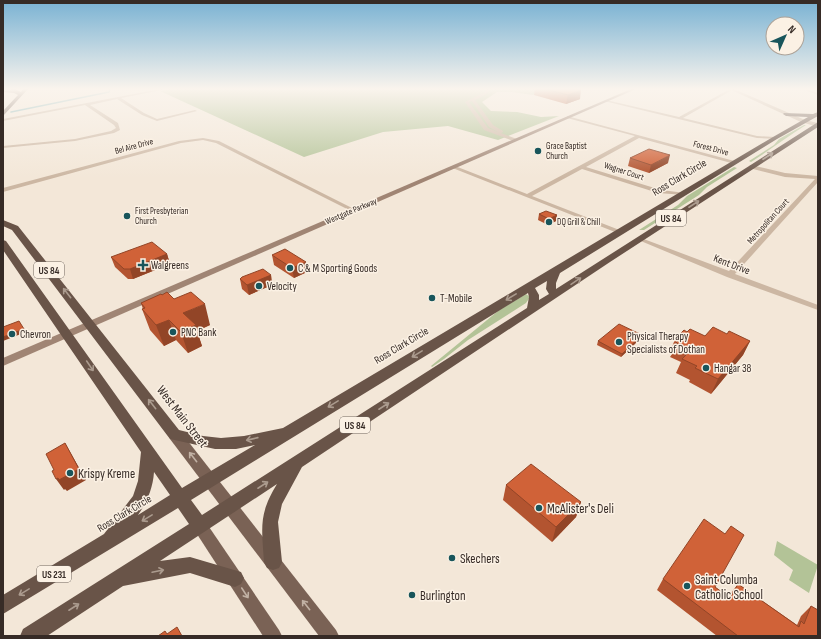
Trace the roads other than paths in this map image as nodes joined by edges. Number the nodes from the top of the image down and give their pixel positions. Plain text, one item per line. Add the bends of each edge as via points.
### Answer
1 (108, 119) edge
2 (478, 119) edge
3 (487, 119) edge
4 (566, 119) edge
5 (571, 119) edge
6 (682, 119) edge
7 (798, 119) edge
8 (808, 119) edge
9 (803, 121) junction
10 (818, 126) edge
11 (639, 136) junction
12 (757, 137) junction
13 (775, 138) junction
14 (518, 139) junction
15 (766, 143) junction
16 (3, 147) edge
17 (743, 157) junction
18 (735, 162) junction
19 (752, 166) junction
20 (452, 167) junction
21 (582, 167) junction
22 (743, 172) junction
23 (818, 178) edge
24 (3, 190) edge
25 (660, 192) junction
26 (683, 194) junction
27 (528, 196) junction
28 (671, 201) junction
29 (353, 210) junction
30 (3, 223) edge
31 (635, 223) junction
32 (620, 232) junction
33 (639, 239) junction
34 (3, 243) edge
35 (626, 248) junction
36 (557, 270) junction
37 (730, 275) junction
38 (528, 287) junction
39 (555, 295) junction
40 (818, 308) edge
41 (532, 310) junction
42 (91, 324) junction
43 (68, 334) junction
44 (3, 362) edge
45 (290, 431) junction
46 (176, 435) junction
47 (148, 451) junction
48 (297, 462) junction
49 (210, 480) junction
50 (180, 498) junction
51 (230, 506) junction
52 (200, 526) junction
53 (106, 543) junction
54 (273, 562) junction
55 (120, 578) junction
56 (235, 578) junction
57 (3, 605) edge
58 (30, 636) edge
59 (273, 636) edge
60 (330, 636) edge

1 - 16 street via 116,124 118,129 75,140
2 - 14 street via 486,129
3 - 14 street via 494,128
4 - 14 main road, Westgate Parkway
5 - 11 street, Forest Drive
6 - 12 street
7 - 9 street
8 - 9 highway, Ross Clark Circle / US 84
9 - 10 street
9 - 13 highway, Ross Clark Circle / US 84
19 -> 10 highway, US 84
11 - 18 street, Forest Drive
11 - 21 street
12 - 13 street
12 - 15 street
13 - 15 highway, Ross Clark Circle / US 84
14 - 20 main road, Westgate Parkway
15 - 17 highway, Ross Clark Circle / US 84
17 - 18 highway, Ross Clark Circle / US 84
17 - 19 highway via 747,164
18 - 22 highway
18 - 26 highway, Ross Clark Circle / US 84
19 - 22 highway, US 84
19 - 23 street via 785,175
20 - 27 street
20 - 29 main road, Westgate Parkway
21 - 25 street, Wagner Court
21 - 27 street
33 -> 22 highway, US 84
23 - 37 street, Metropolitan Court
24 - 29 street, Bel Aire Drive via 181,142 203,139 215,141
25 - 26 street, Wagner Court
25 - 28 street, Wagner Court
26 - 28 highway, Ross Clark Circle / US 84
27 - 32 street
28 - 31 highway, Ross Clark Circle / US 84
29 - 42 main road, Westgate Parkway
42 -> 30 highway, West Main Street / US 84 via 15,228
31 - 32 highway, Ross Clark Circle / US 84
31 - 33 highway via 634,232
32 - 35 highway
32 - 36 highway, Ross Clark Circle / US 84
33 - 35 highway, US 84
33 - 37 street, Kent Drive
34 - 43 highway, US 84
39 -> 35 highway, US 84
36 - 38 highway, Ross Clark Circle / US 84
36 - 39 highway via 550,286
37 - 40 street, Kent Drive
38 - 41 highway via 534,291
38 -> 45 highway, Ross Clark Circle / US 84
39 - 41 highway, US 84
48 -> 41 highway, US 84
42 - 43 main road, Westgate Parkway
46 -> 42 highway, West Main Street / US 84
43 - 44 main road, Westgate Parkway
43 -> 47 highway, US 84
45 -> 46 highway, US 84 via 221,444
45 - 49 highway, Ross Clark Circle / US 231
49 -> 46 main road, West Main Street
47 - 50 highway, US 84
47 - 53 highway via 146,481 139,500
51 -> 48 highway, US 84
48 - 54 highway via 274,502 270,522
49 - 50 highway, Ross Clark Circle / US 231
49 - 51 main road, West Main Street
50 - 52 highway, US 84
50 -> 53 highway, Ross Clark Circle / US 231
51 - 52 highway, US 84
51 - 54 main road, West Main Street
52 - 55 highway
52 - 56 main road
53 -> 57 highway, Ross Clark Circle / US 231
60 -> 54 main road, West Main Street
55 -> 56 highway via 190,565
58 -> 55 highway
56 -> 59 main road

